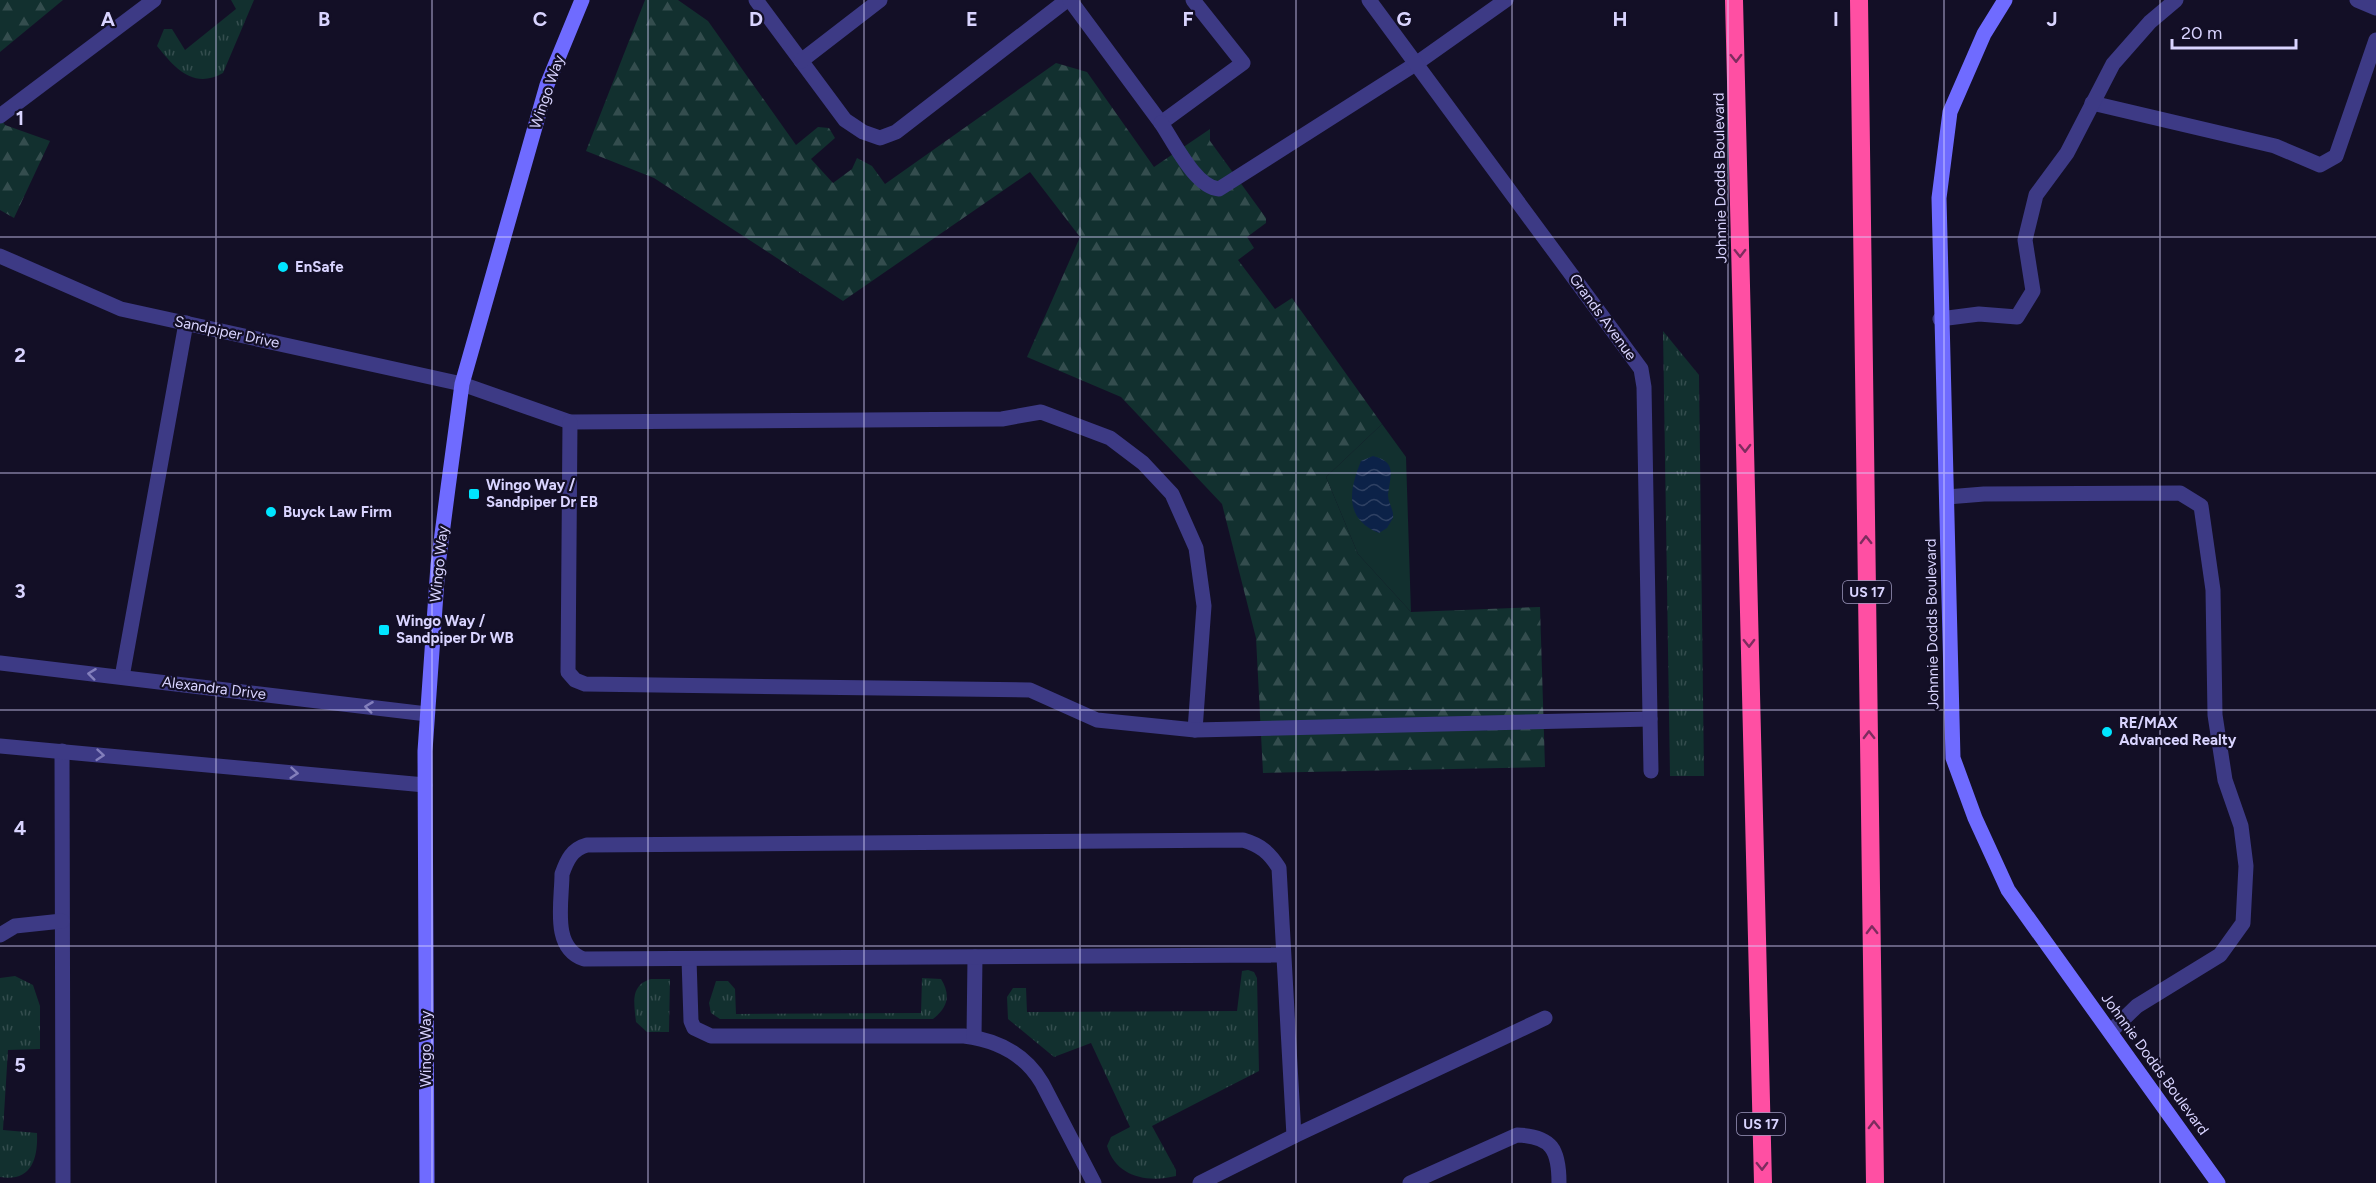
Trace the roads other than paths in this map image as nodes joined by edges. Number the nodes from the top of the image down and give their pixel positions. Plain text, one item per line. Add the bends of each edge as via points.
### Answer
1 (154, 0) edge
2 (582, 0) edge
3 (756, 0) edge
4 (880, 0) edge
5 (1069, 0) edge
6 (1193, 0) edge
7 (1369, 0) edge
8 (1506, 0) edge
9 (1734, 0) edge
10 (1859, 0) edge
11 (2005, 0) edge
12 (2176, 0) edge
13 (2357, 0) edge
14 (2376, 8) edge
15 (2376, 40) edge
16 (801, 61) junction
17 (1417, 63) junction
18 (2092, 103) junction
19 (0, 116) edge
20 (1161, 123) junction
21 (0, 256) edge
22 (1940, 320) junction
23 (186, 323) junction
24 (462, 384) junction
25 (570, 422) junction
26 (1947, 497) junction
27 (0, 663) edge
28 (122, 677) junction
29 (427, 714) junction
30 (1650, 719) junction
31 (1195, 730) junction
32 (0, 746) edge
33 (62, 752) junction
34 (1652, 771) dead end
35 (425, 784) junction
36 (62, 921) junction
37 (0, 935) edge
38 (1283, 955) junction
39 (975, 957) junction
40 (689, 959) junction
41 (1545, 1018) dead end
42 (2110, 1032) junction
43 (974, 1037) junction
44 (1294, 1136) junction
45 (63, 1183) edge
46 (427, 1183) edge
47 (1094, 1183) edge
48 (1200, 1183) edge
49 (1410, 1183) edge
50 (1559, 1183) edge
51 (1763, 1183) edge
52 (1875, 1183) edge
53 (2218, 1183) edge

1 - 19 street
2 - 24 street, Wingo Way via 547,85
3 - 16 street
4 - 16 street
5 - 16 street via 896,132 880,138 845,120
5 - 20 street
6 - 20 street via 1243,63
7 - 17 street, Grands Avenue
8 - 17 street
9 -> 51 highway, Johnnie Dodds Boulevard / US 17
52 -> 10 highway, US 17
11 - 22 street, Johnnie Dodds Boulevard via 1984,34 1950,112 1939,198
12 - 18 street via 2150,22 2113,64
13 - 14 street
15 - 18 street via 2336,156 2320,165 2276,146
17 - 20 street via 1219,189 1201,182
17 - 30 street, Grands Avenue via 1641,369
18 - 22 street via 2067,153 2036,195 2025,240 2033,291 2017,317 1979,314
21 - 23 street, Sandpiper Drive via 121,309
22 - 26 street, Johnnie Dodds Boulevard
23 - 24 street, Sandpiper Drive
23 - 28 street
24 - 25 street, Sandpiper Drive
24 - 29 street, Wingo Way via 438,565
25 - 31 street, Sandpiper Drive via 1002,419 1041,412 1110,438 1143,463 1172,494 1196,548 1204,606
25 - 31 street via 568,672 575,680 585,684 1029,690 1096,720
26 - 42 street, Johnnie Dodds Boulevard via 1953,758 2008,890
26 - 42 street via 2180,493 2201,506 2213,590 2215,715 2225,780 2241,826 2246,866 2243,923 2220,955 2137,1006
28 -> 27 street, Alexandra Drive
29 -> 28 street, Alexandra Drive
29 - 35 street, Wingo Way
30 - 31 street
30 - 34 street, Grands Avenue
32 - 33 street
33 -> 35 street
33 - 36 street
35 - 46 street, Wingo Way
36 - 37 street via 15,926
36 - 45 street
38 - 39 street
38 - 40 street via 1279,868 1263,848 1243,840 587,845 571,855 562,874 562,938 571,954 584,959
38 - 44 street
39 - 40 street
39 - 43 street
40 - 43 street via 691,1021 694,1028 711,1036
41 - 44 street
42 - 53 street, Johnnie Dodds Boulevard
43 - 47 street via 1016,1054 1036,1072
44 - 48 street
49 - 50 street via 1517,1135 1533,1135 1550,1143 1559,1162

